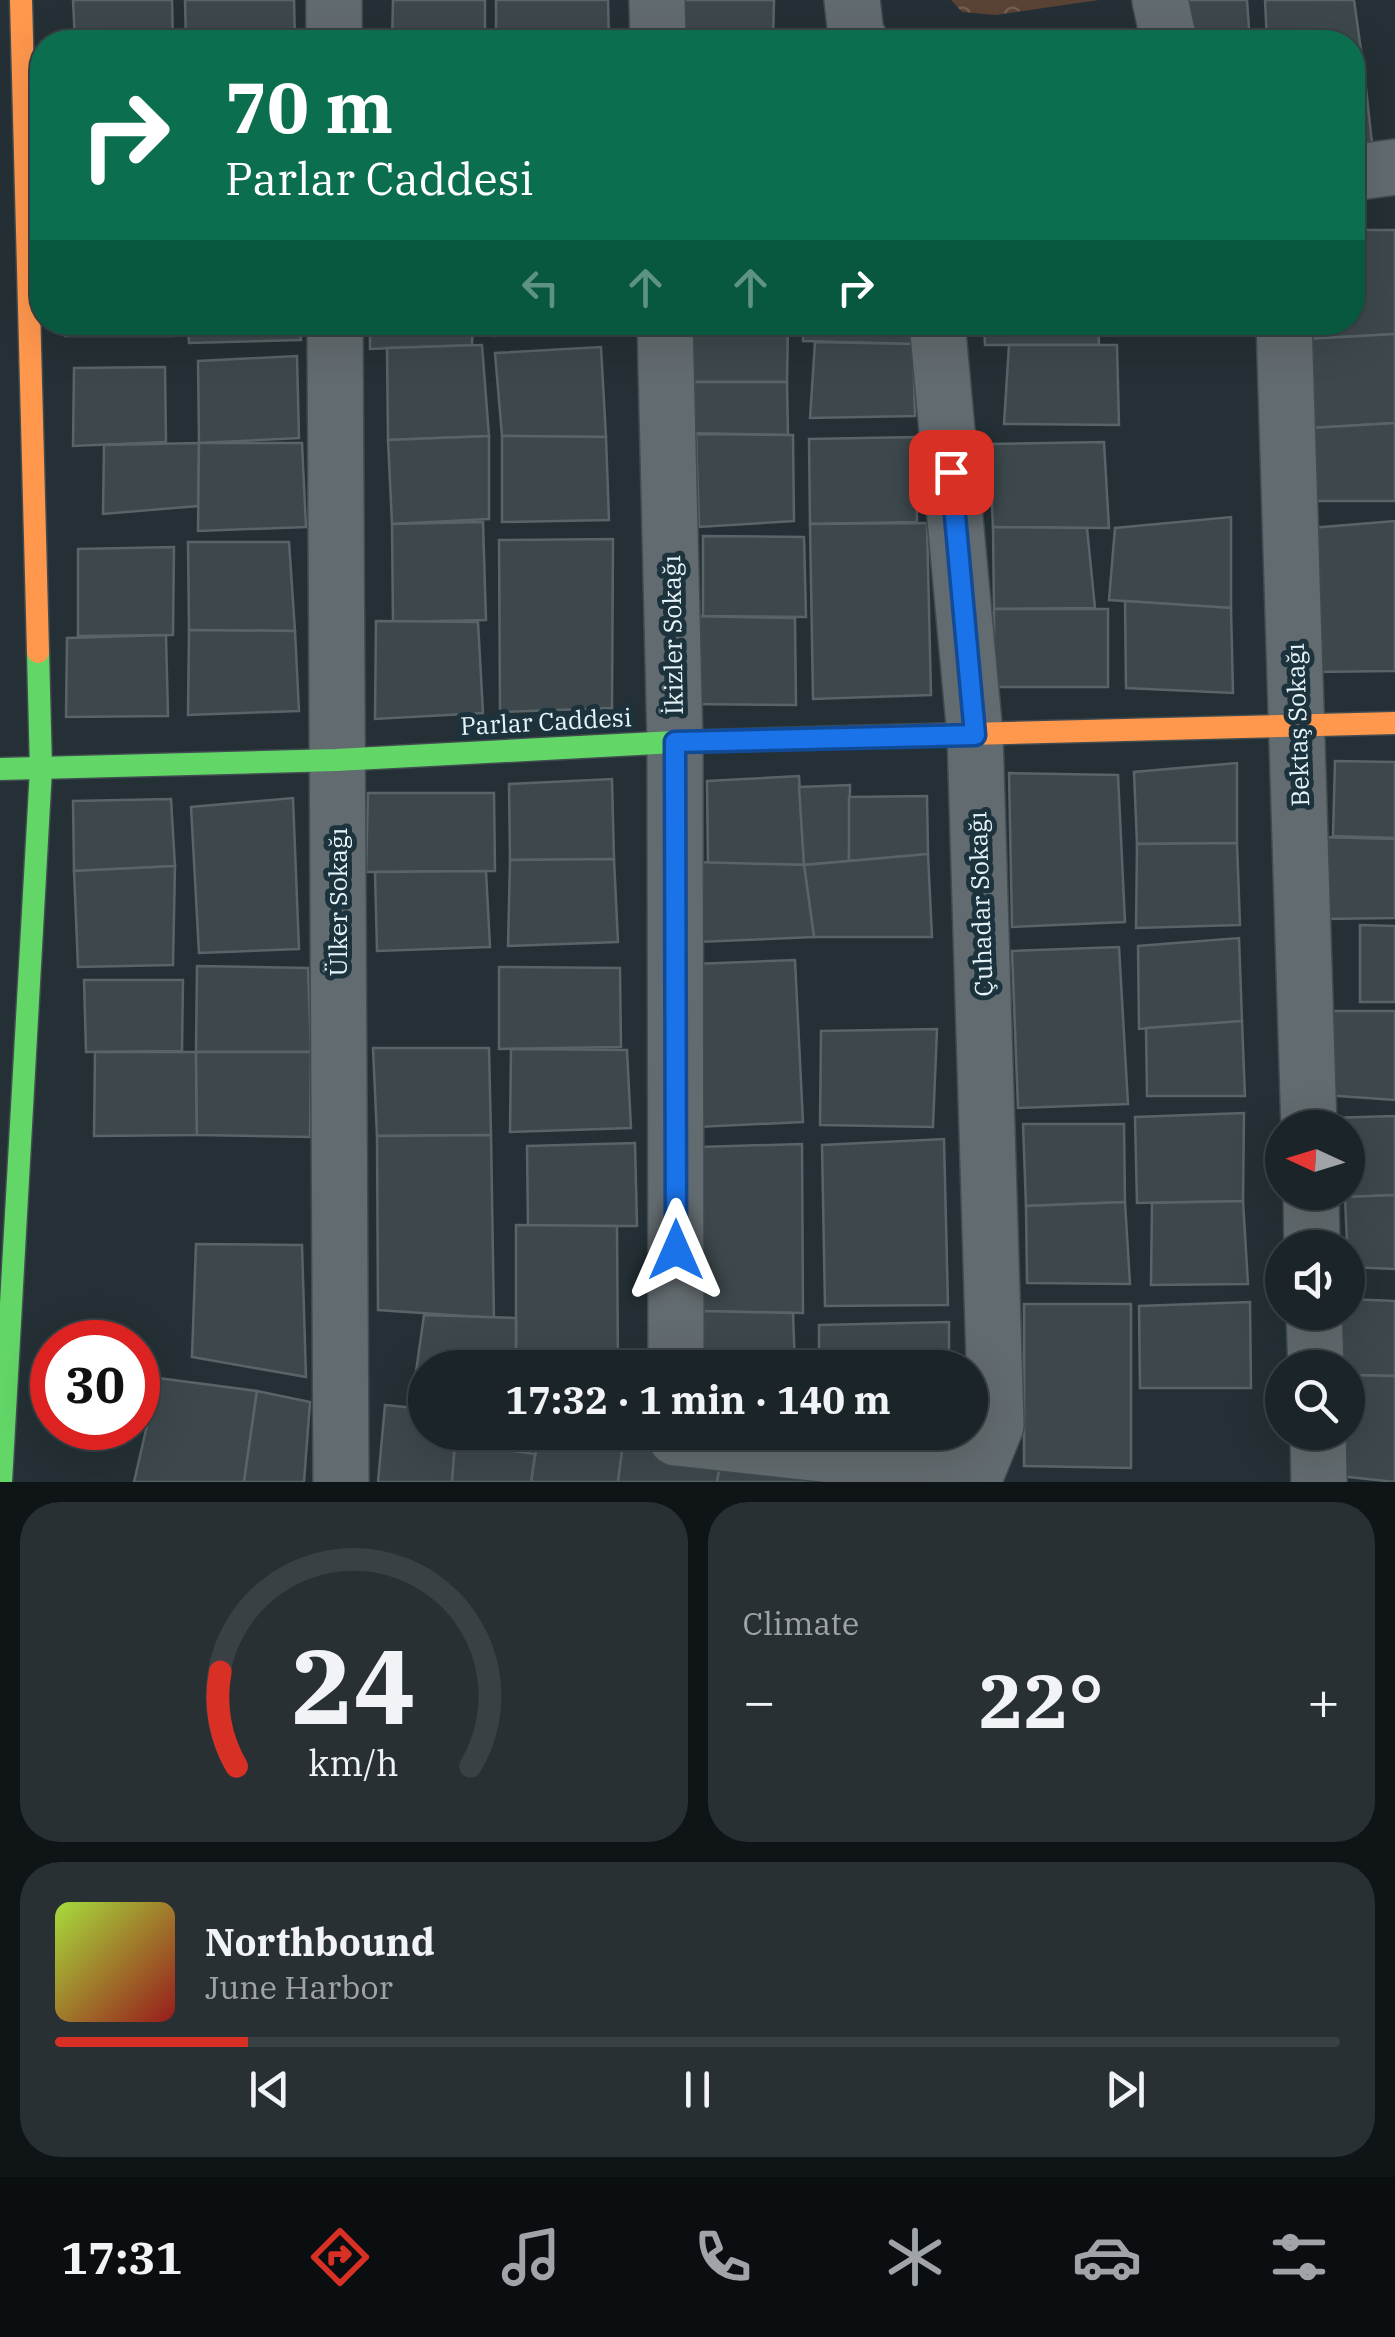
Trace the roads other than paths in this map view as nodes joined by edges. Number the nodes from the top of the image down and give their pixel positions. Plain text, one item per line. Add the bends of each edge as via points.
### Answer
1 (21, 0) edge
2 (334, 0) edge
3 (658, 0) edge
4 (852, 0) edge
5 (1160, 0) edge
6 (334, 30) edge
7 (658, 30) edge
8 (856, 30) edge
9 (1166, 30) edge
10 (1395, 167) edge
11 (1365, 171) edge
12 (335, 335) edge
13 (665, 335) edge
14 (939, 335) edge
15 (1284, 335) edge
16 (1395, 723) edge
17 (1298, 728) junction
18 (975, 735) junction
19 (675, 742) junction
20 (336, 760) junction
21 (0, 769) edge
22 (41, 769) junction
23 (1309, 1110) edge
24 (676, 1350) edge
25 (770, 1450) edge
26 (975, 1476) edge
27 (1, 1482) edge
28 (340, 1482) edge

1 - 22 street
2 - 6 street
3 - 7 street
4 - 8 street
5 - 9 street
10 - 11 street
12 - 20 street, Ülker Sokağı
13 - 19 street, İkizler Sokağı
14 - 18 street, Çuhadar Sokağı
15 - 17 street, Bektaş Sokağı
16 - 17 street, Parlar Caddesi
17 - 18 street, Parlar Caddesi
17 - 23 street, Bektaş Sokağı
18 - 19 street, Parlar Caddesi
18 - 26 street, Çuhadar Sokağı via 996,1426
19 - 20 street, Parlar Caddesi
19 - 24 street, İkizler Sokağı
20 - 22 street, Parlar Caddesi
20 - 28 street, Ülker Sokağı
21 - 22 street, Parlar Caddesi
22 - 27 street
25 - 26 street

